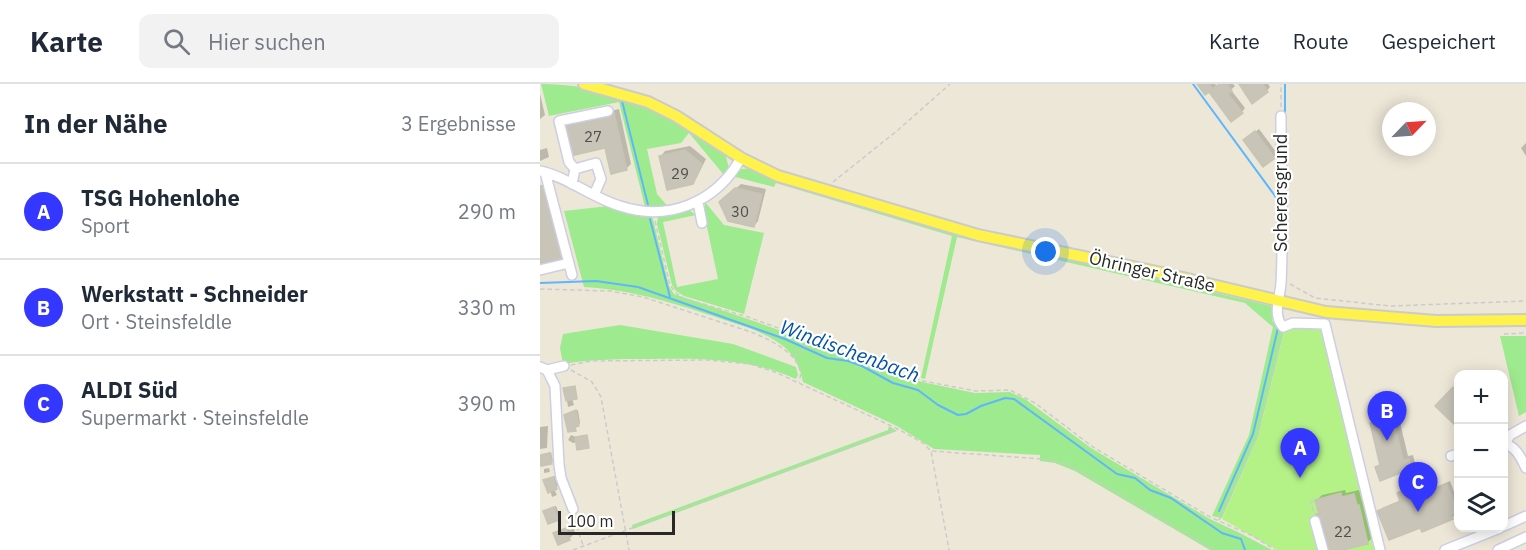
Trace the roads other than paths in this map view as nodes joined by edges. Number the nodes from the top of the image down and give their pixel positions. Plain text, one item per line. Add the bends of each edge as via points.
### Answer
1 (584, 84) edge
2 (608, 111) dead end
3 (1281, 116) road end
4 (741, 158) junction
5 (575, 169) junction
6 (543, 176) edge
7 (572, 184) junction
8 (594, 195) junction
9 (698, 202) junction
10 (702, 223) dead end
11 (569, 263) junction
12 (540, 270) edge
13 (572, 275) dead end
14 (1279, 302) junction
15 (1526, 320) edge
16 (564, 366) road end
17 (544, 368) edge
18 (1526, 426) edge
19 (1508, 438) edge
20 (1508, 445) edge
21 (1526, 468) edge
22 (573, 509) road end
23 (1526, 516) edge
24 (1315, 521) road end
25 (1508, 524) edge
26 (1492, 532) edge
27 (1526, 537) edge
28 (1464, 547) edge
29 (1323, 550) edge
30 (1380, 550) edge
31 (1445, 550) edge
32 (1498, 550) edge

1 - 4 main road, Öhringer Straße via 648,102
2 - 5 street via 559,121 569,162
3 - 14 street, Scherersgrund
4 - 9 street via 726,179
4 - 14 main road, Öhringer Straße via 778,176 978,235
5 - 7 street
5 - 8 street via 596,163 601,179
6 - 7 street
6 - 11 street
7 - 8 street
8 - 9 street via 619,206 653,212
9 - 10 street
11 - 12 street
11 - 13 street
14 - 15 main road, Öhringer Straße via 1326,312 1436,321
14 - 30 street, Scherersgrund via 1278,321 1283,327 1293,322 1325,324
16 - 17 street
17 - 22 street via 555,386 559,465
18 - 19 street
20 - 21 street
23 - 25 street
24 - 29 street
26 - 28 street
27 - 32 street
28 - 31 street

